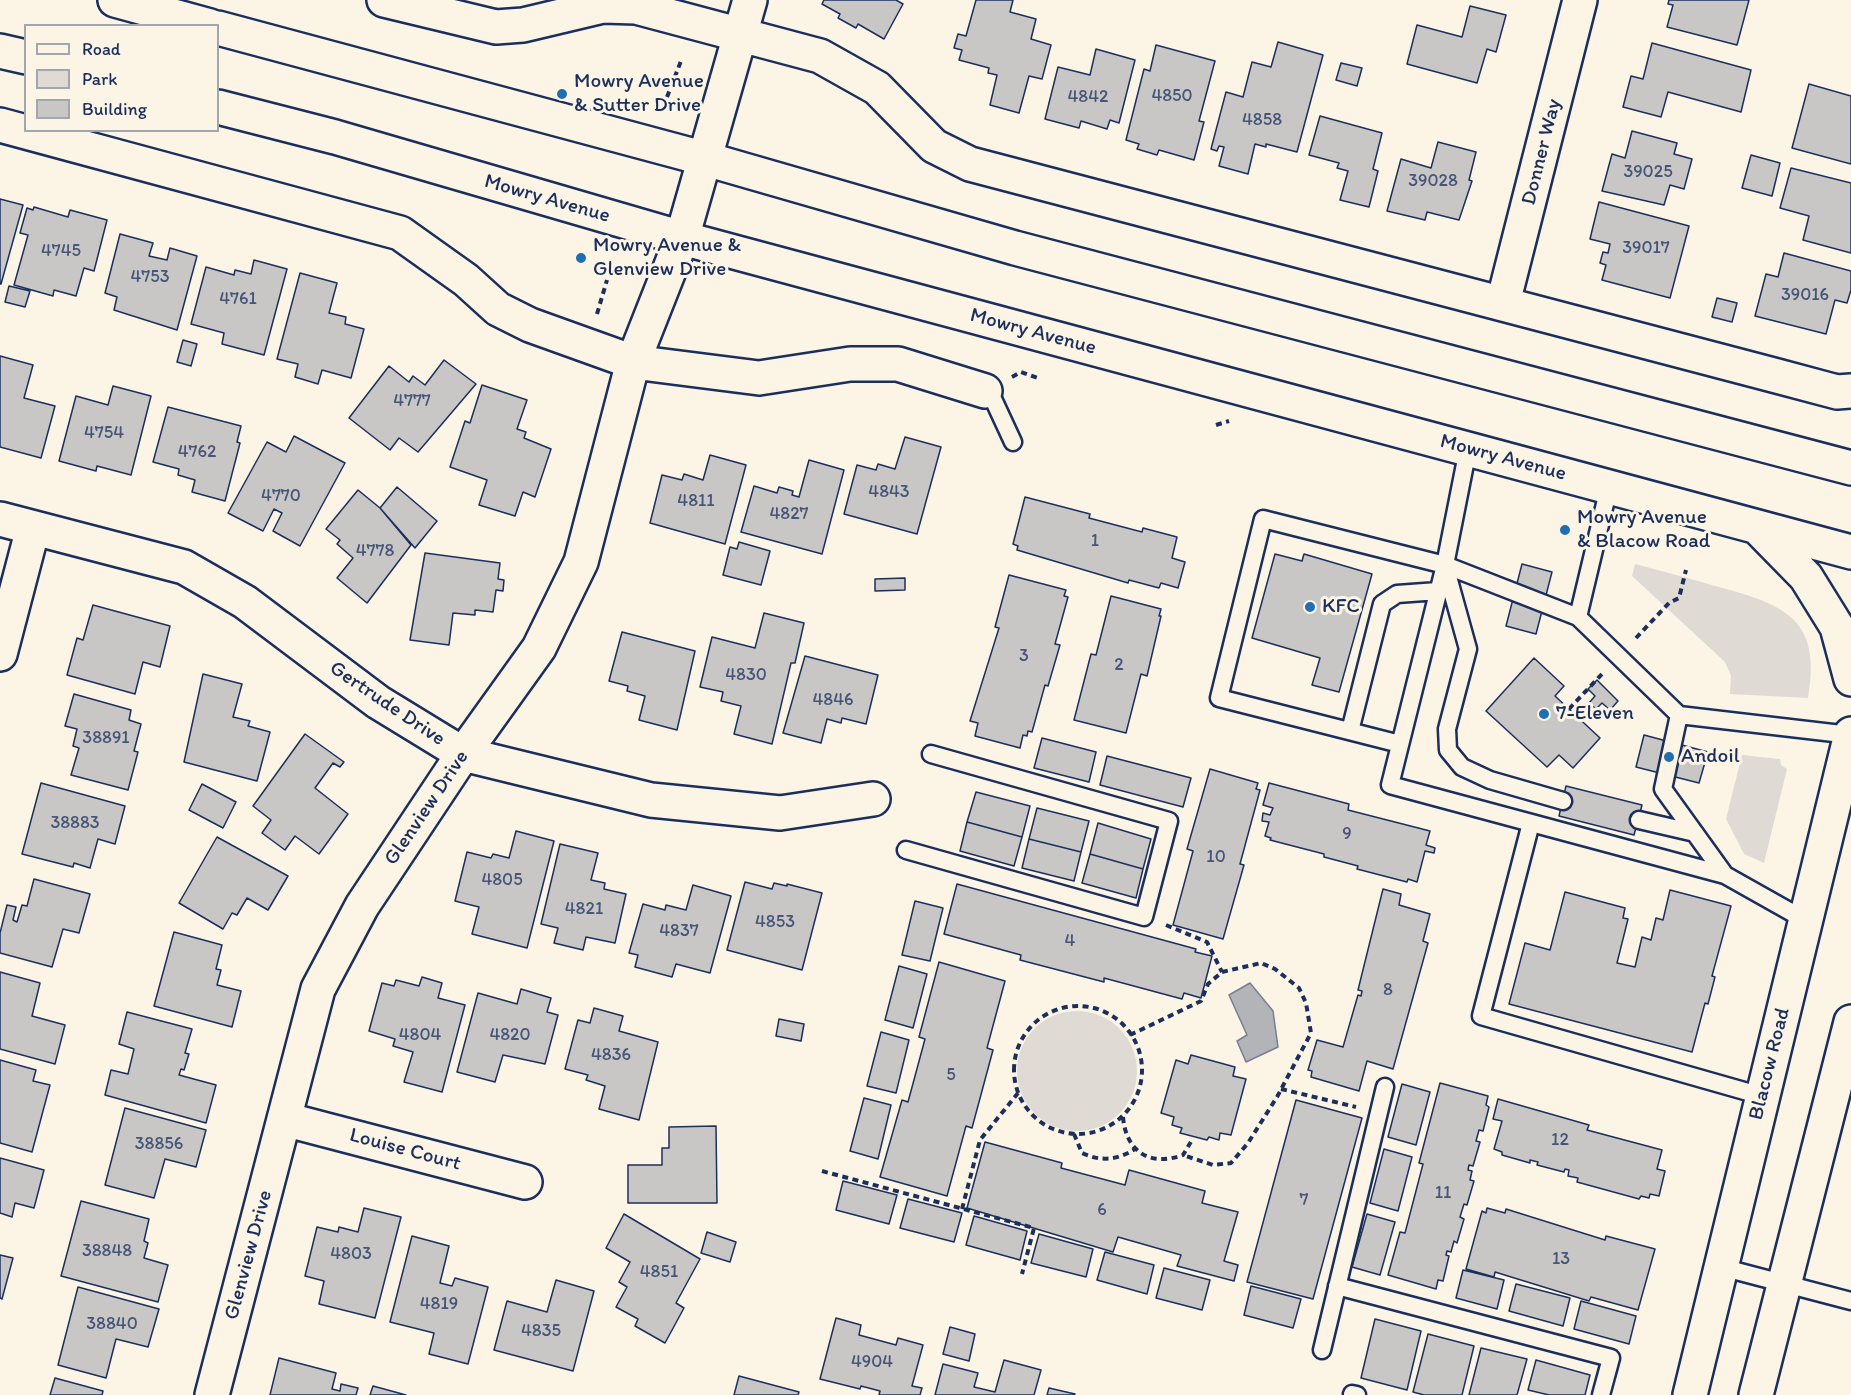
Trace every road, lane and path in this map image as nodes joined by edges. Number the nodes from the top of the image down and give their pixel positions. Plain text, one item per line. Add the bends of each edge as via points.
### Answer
1 (115, 0) edge
2 (384, 0) edge
3 (750, 0) edge
4 (1580, 0) edge
5 (203, 24) edge
6 (219, 28) edge
7 (741, 34) junction
8 (0, 51) edge
9 (24, 57) edge
10 (681, 61) dead end
11 (668, 97) dead end
12 (219, 107) edge
13 (0, 125) edge
14 (24, 131) edge
15 (26, 132) edge
16 (706, 159) junction
17 (682, 238) junction
18 (607, 280) dead end
19 (1503, 303) junction
20 (596, 318) dead end
21 (633, 362) junction
22 (985, 391) joint
23 (1851, 391) edge
24 (1013, 442) dead end
25 (1468, 449) junction
26 (1851, 468) edge
27 (1609, 487) junction
28 (0, 519) edge
29 (1756, 526) junction
30 (33, 528) junction
31 (1851, 552) edge
32 (1445, 565) junction
33 (1438, 591) junction
34 (1578, 617) junction
35 (0, 654) edge
36 (1851, 679) edge
37 (1679, 715) junction
38 (1350, 731) junction
39 (1851, 735) edge
40 (1400, 744) junction
41 (464, 754) junction
42 (931, 754) dead end
43 (873, 799) dead end
44 (1563, 801) dead end
45 (1639, 820) dead end
46 (1532, 823) junction
47 (1695, 833) junction
48 (906, 849) dead end
49 (1725, 875) junction
50 (1144, 916) junction
51 (1805, 920) junction
52 (1222, 972) junction
53 (1851, 1022) edge
54 (1130, 1035) junction
55 (1385, 1087) dead end
56 (1281, 1089) junction
57 (1018, 1093) junction
58 (1762, 1096) junction
59 (1378, 1113) junction
60 (1122, 1116) junction
61 (284, 1119) junction
62 (1074, 1134) junction
63 (1192, 1140) dead end
64 (1135, 1149) junction
65 (1183, 1155) junction
66 (822, 1171) dead end
67 (525, 1182) dead end
68 (962, 1209) junction
69 (1721, 1267) junction
70 (1022, 1274) dead end
71 (1785, 1283) junction
72 (1337, 1286) junction
73 (1851, 1301) edge
74 (1322, 1350) dead end
75 (212, 1395) edge
76 (1601, 1395) edge
77 (1690, 1395) edge
78 (1756, 1395) edge

1 - 5 street
2 - 7 street via 496,27 523,25 603,6 636,7
3 - 7 street, Glenview Drive
4 - 19 street, Donner Way
6 - 16 street
7 - 16 street, Glenview Drive
7 - 19 street via 820,56 877,88 934,146 970,164
8 - 9 street
10 - 11 path
12 - 17 street, Mowry Avenue
13 - 14 street
15 - 21 street via 399,232 466,280 498,309 530,325
16 - 17 street, Glenview Drive
16 - 26 street via 1015,248
17 - 21 street, Glenview Drive
17 - 25 street, Mowry Avenue
18 - 20 path
19 - 23 street via 1838,392
21 - 22 street via 759,378 850,364 897,364
21 - 41 street, Glenview Drive via 581,562 539,648
22 - 24 lane via 994,401
25 - 27 street, Mowry Avenue
25 - 32 lane
27 - 29 street, Mowry Avenue
27 - 34 lane
28 - 30 street, Gertrude Drive
29 - 31 street, Mowry Avenue
29 - 36 street via 1812,586 1837,627
30 - 35 street
30 - 41 street, Gertrude Drive via 184,567 245,602 378,702
32 - 33 lane
32 - 34 lane
32 - 38 lane via 1263,519 1219,698
32 - 44 lane via 1468,649 1447,729 1448,750 1462,767 1490,780
33 - 38 lane via 1397,594 1382,604
33 - 40 lane
34 - 37 lane
37 - 39 lane
37 - 47 lane via 1663,789
38 - 40 lane
39 - 51 street, Blacow Road
40 - 46 lane via 1390,785
41 - 43 street, Gertrude Drive via 651,800 780,813
41 - 61 street, Glenview Drive via 362,906 318,989
42 - 50 lane via 1169,822
45 - 47 lane
46 - 49 lane
46 - 58 lane via 1481,1016
47 - 49 lane
48 - 50 lane
49 - 51 lane
50 - 52 path via 1207,942
51 - 58 street, Blacow Road
52 - 54 path via 1208,984 1201,1001
52 - 56 path via 1261,963 1299,988 1311,1033
53 - 71 street
54 - 57 path via 1107,1013 1087,1007 1065,1007 1045,1015 1028,1030 1017,1049 1014,1071
54 - 60 path via 1141,1061 1141,1081
55 - 59 lane
56 - 59 path
56 - 65 path via 1231,1163 1213,1165
57 - 62 path via 1029,1112 1046,1126
57 - 68 path via 980,1140
58 - 69 street, Blacow Road
59 - 72 lane
60 - 62 path via 1106,1128
60 - 64 path via 1128,1141
61 - 67 street, Louise Court
61 - 75 street, Glenview Drive
62 - 64 path via 1082,1153 1095,1159 1124,1156
63 - 65 path
64 - 65 path via 1154,1158 1170,1160
66 - 68 path
68 - 70 path via 1034,1228
69 - 71 lane
69 - 77 street, Blacow Road
71 - 73 lane
71 - 78 street
72 - 74 lane
72 - 76 lane via 1611,1358

